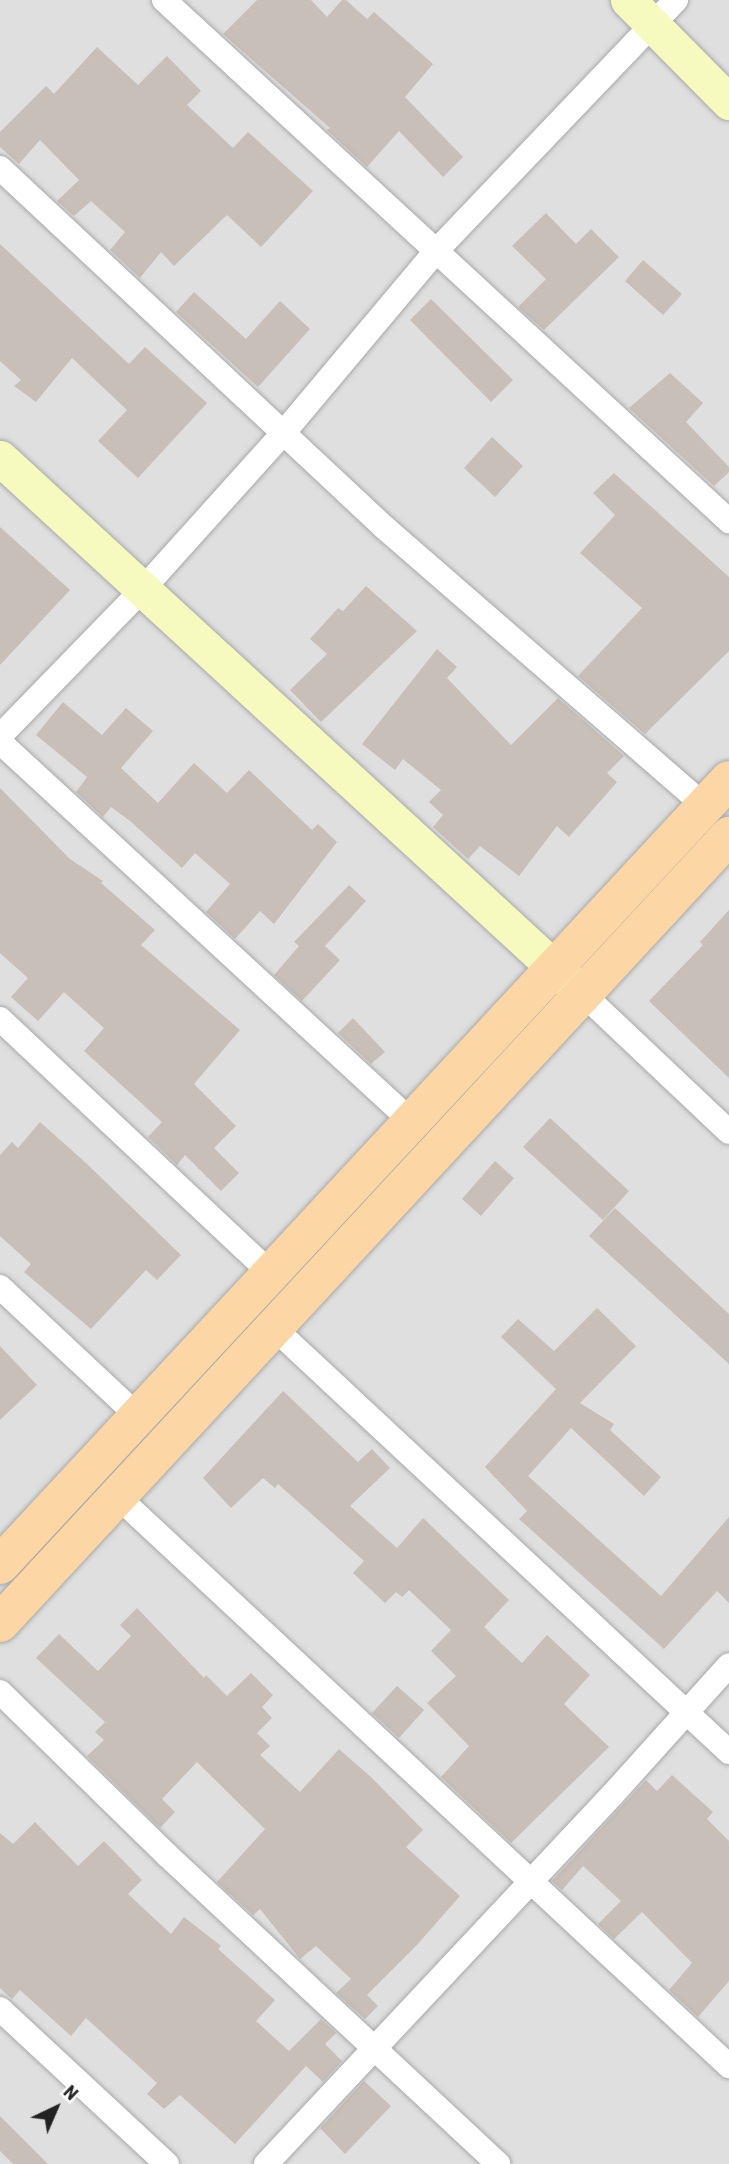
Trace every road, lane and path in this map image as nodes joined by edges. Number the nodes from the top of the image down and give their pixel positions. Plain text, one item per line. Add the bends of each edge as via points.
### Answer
1 (164, 0) edge
2 (628, 0) edge
3 (665, 13) edge
4 (729, 102) edge
5 (0, 168) edge
6 (437, 250) junction
7 (285, 431) junction
8 (0, 458) edge
9 (729, 521) edge
10 (142, 590) junction
11 (0, 736) edge
12 (0, 742) edge
13 (717, 793) edge
14 (729, 836) edge
15 (568, 981) junction
16 (0, 1019) edge
17 (413, 1123) junction
18 (729, 1132) edge
19 (269, 1272) junction
20 (0, 1287) edge
21 (274, 1328) junction
22 (137, 1415) junction
23 (116, 1495) junction
24 (4, 1554) edge
25 (0, 1623) edge
26 (729, 1665) edge
27 (0, 1692) edge
28 (688, 1712) junction
29 (729, 1752) edge
30 (533, 1880) junction
31 (0, 2009) edge
32 (375, 2047) junction
33 (729, 2066) edge
34 (167, 2164) edge
35 (266, 2164) edge
36 (498, 2164) edge

1 - 6 street
2 - 3 street
3 - 4 street
3 - 6 street
5 - 7 street
6 - 7 street
6 - 9 street
7 - 10 street
7 - 13 street via 386,528
8 - 10 street
10 - 11 street
10 - 15 street
12 - 17 street
13 - 15 main road
14 - 15 main road
15 - 17 main road
15 - 18 street
15 - 21 main road
16 - 19 street
17 - 19 main road
19 - 22 main road
20 - 22 street
21 - 23 main road
21 - 28 street
22 - 24 main road
23 - 25 main road
23 - 30 street
26 - 28 street
27 - 32 street via 167,1855
28 - 29 street
28 - 30 street
30 - 32 street
30 - 33 street
31 - 34 street
32 - 35 street
32 - 36 street

